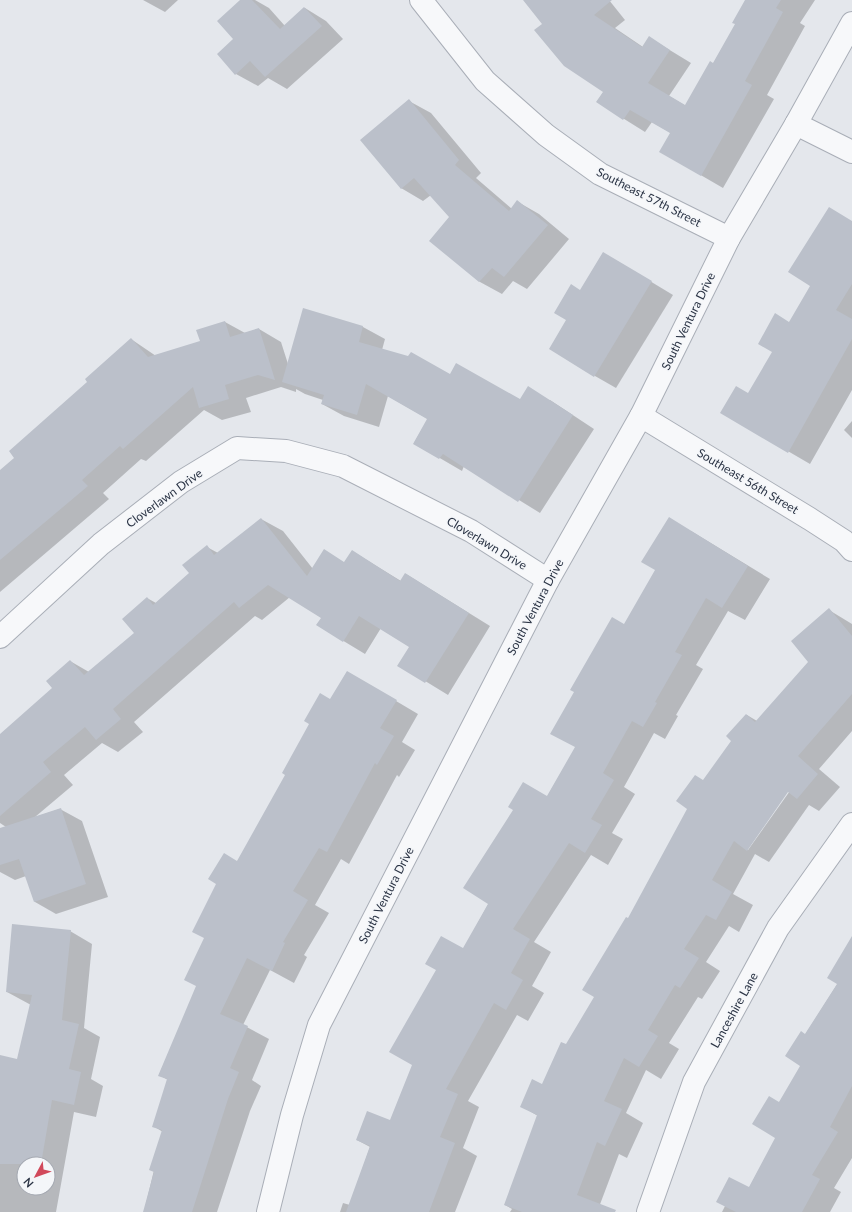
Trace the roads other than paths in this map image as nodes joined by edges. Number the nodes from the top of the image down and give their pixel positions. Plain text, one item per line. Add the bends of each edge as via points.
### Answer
1 (421, 0) edge
2 (852, 23) edge
3 (796, 124) junction
4 (852, 152) edge
5 (729, 238) junction
6 (641, 416) junction
7 (852, 550) edge
8 (548, 580) junction
9 (0, 637) edge
10 (852, 824) edge
11 (268, 1212) edge
12 (648, 1212) edge

1 - 5 street, Southeast 57th Street via 485,81 546,135 600,174
2 - 3 street, South Ventura Drive
3 - 4 street
3 - 5 street, South Ventura Drive
5 - 6 street, South Ventura Drive
6 - 7 street, Southeast 56th Street via 810,518
6 - 8 street, South Ventura Drive
8 - 9 street, Cloverlawn Drive via 471,531 343,466 286,451 237,448 181,482 102,544
8 - 11 street, South Ventura Drive via 319,1025 292,1115
10 - 12 street, Lanceshire Lane via 778,928 694,1082

